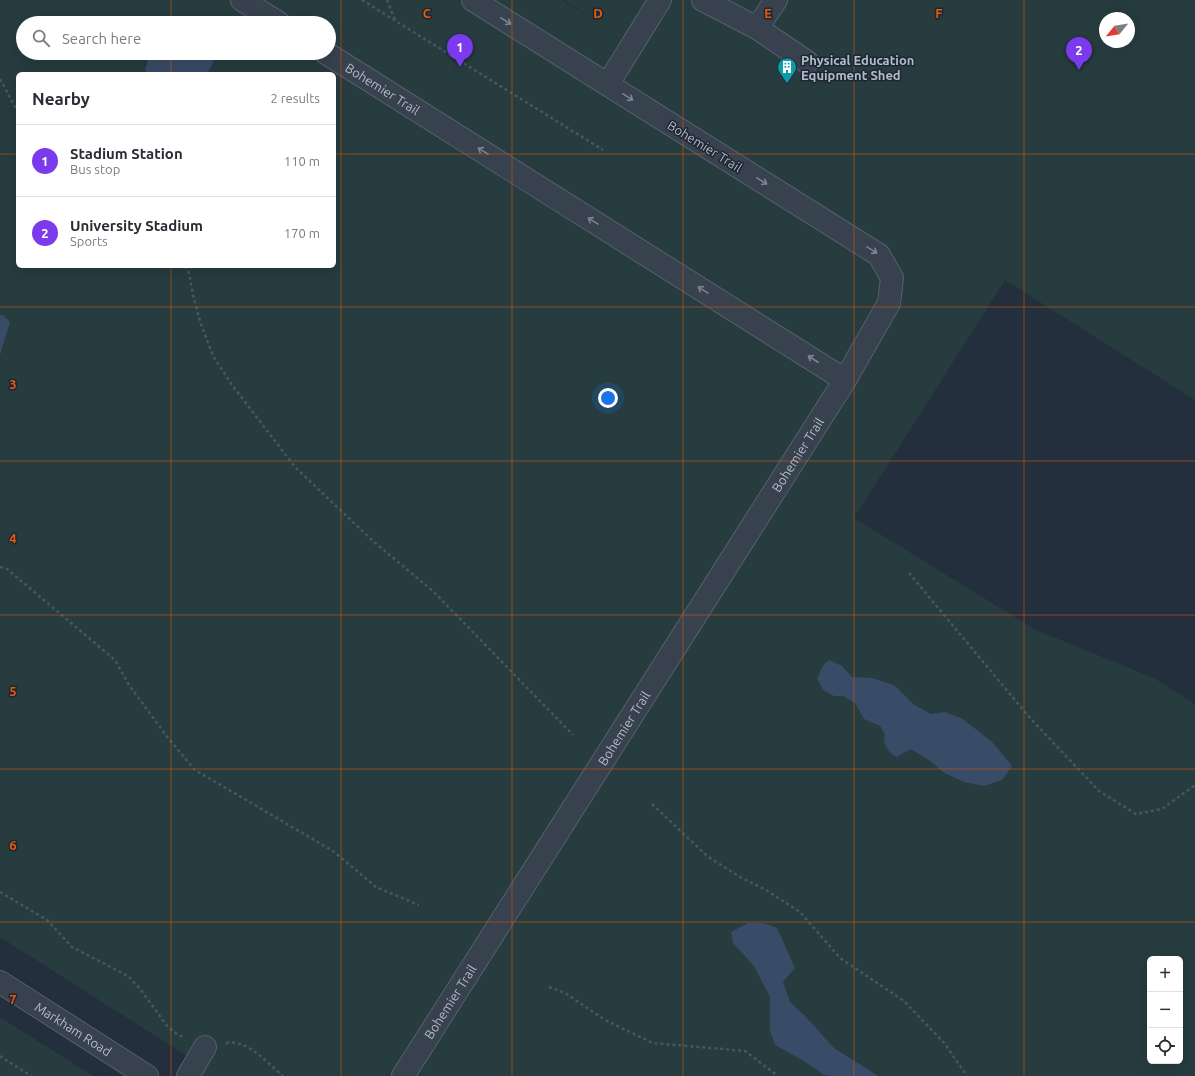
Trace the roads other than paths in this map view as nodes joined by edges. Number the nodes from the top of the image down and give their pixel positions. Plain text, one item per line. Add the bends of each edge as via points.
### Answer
1 (242, 0) edge
2 (473, 0) edge
3 (660, 0) edge
4 (703, 0) edge
5 (776, 0) edge
6 (268, 16) edge
7 (757, 28) junction
8 (336, 59) edge
9 (807, 62) dead end
10 (608, 84) junction
11 (845, 380) junction
12 (0, 982) edge
13 (205, 1047) road end
14 (147, 1076) edge
15 (188, 1076) edge
16 (404, 1076) edge

1 - 6 street
2 -> 10 street, Bohemier Trail
3 - 10 street
4 - 7 street
5 - 7 street
7 - 9 street
11 -> 8 street, Bohemier Trail
10 -> 11 street, Bohemier Trail via 879,255 892,278 889,303
11 - 16 street, Bohemier Trail
12 - 14 street, Markham Road
13 - 15 street

